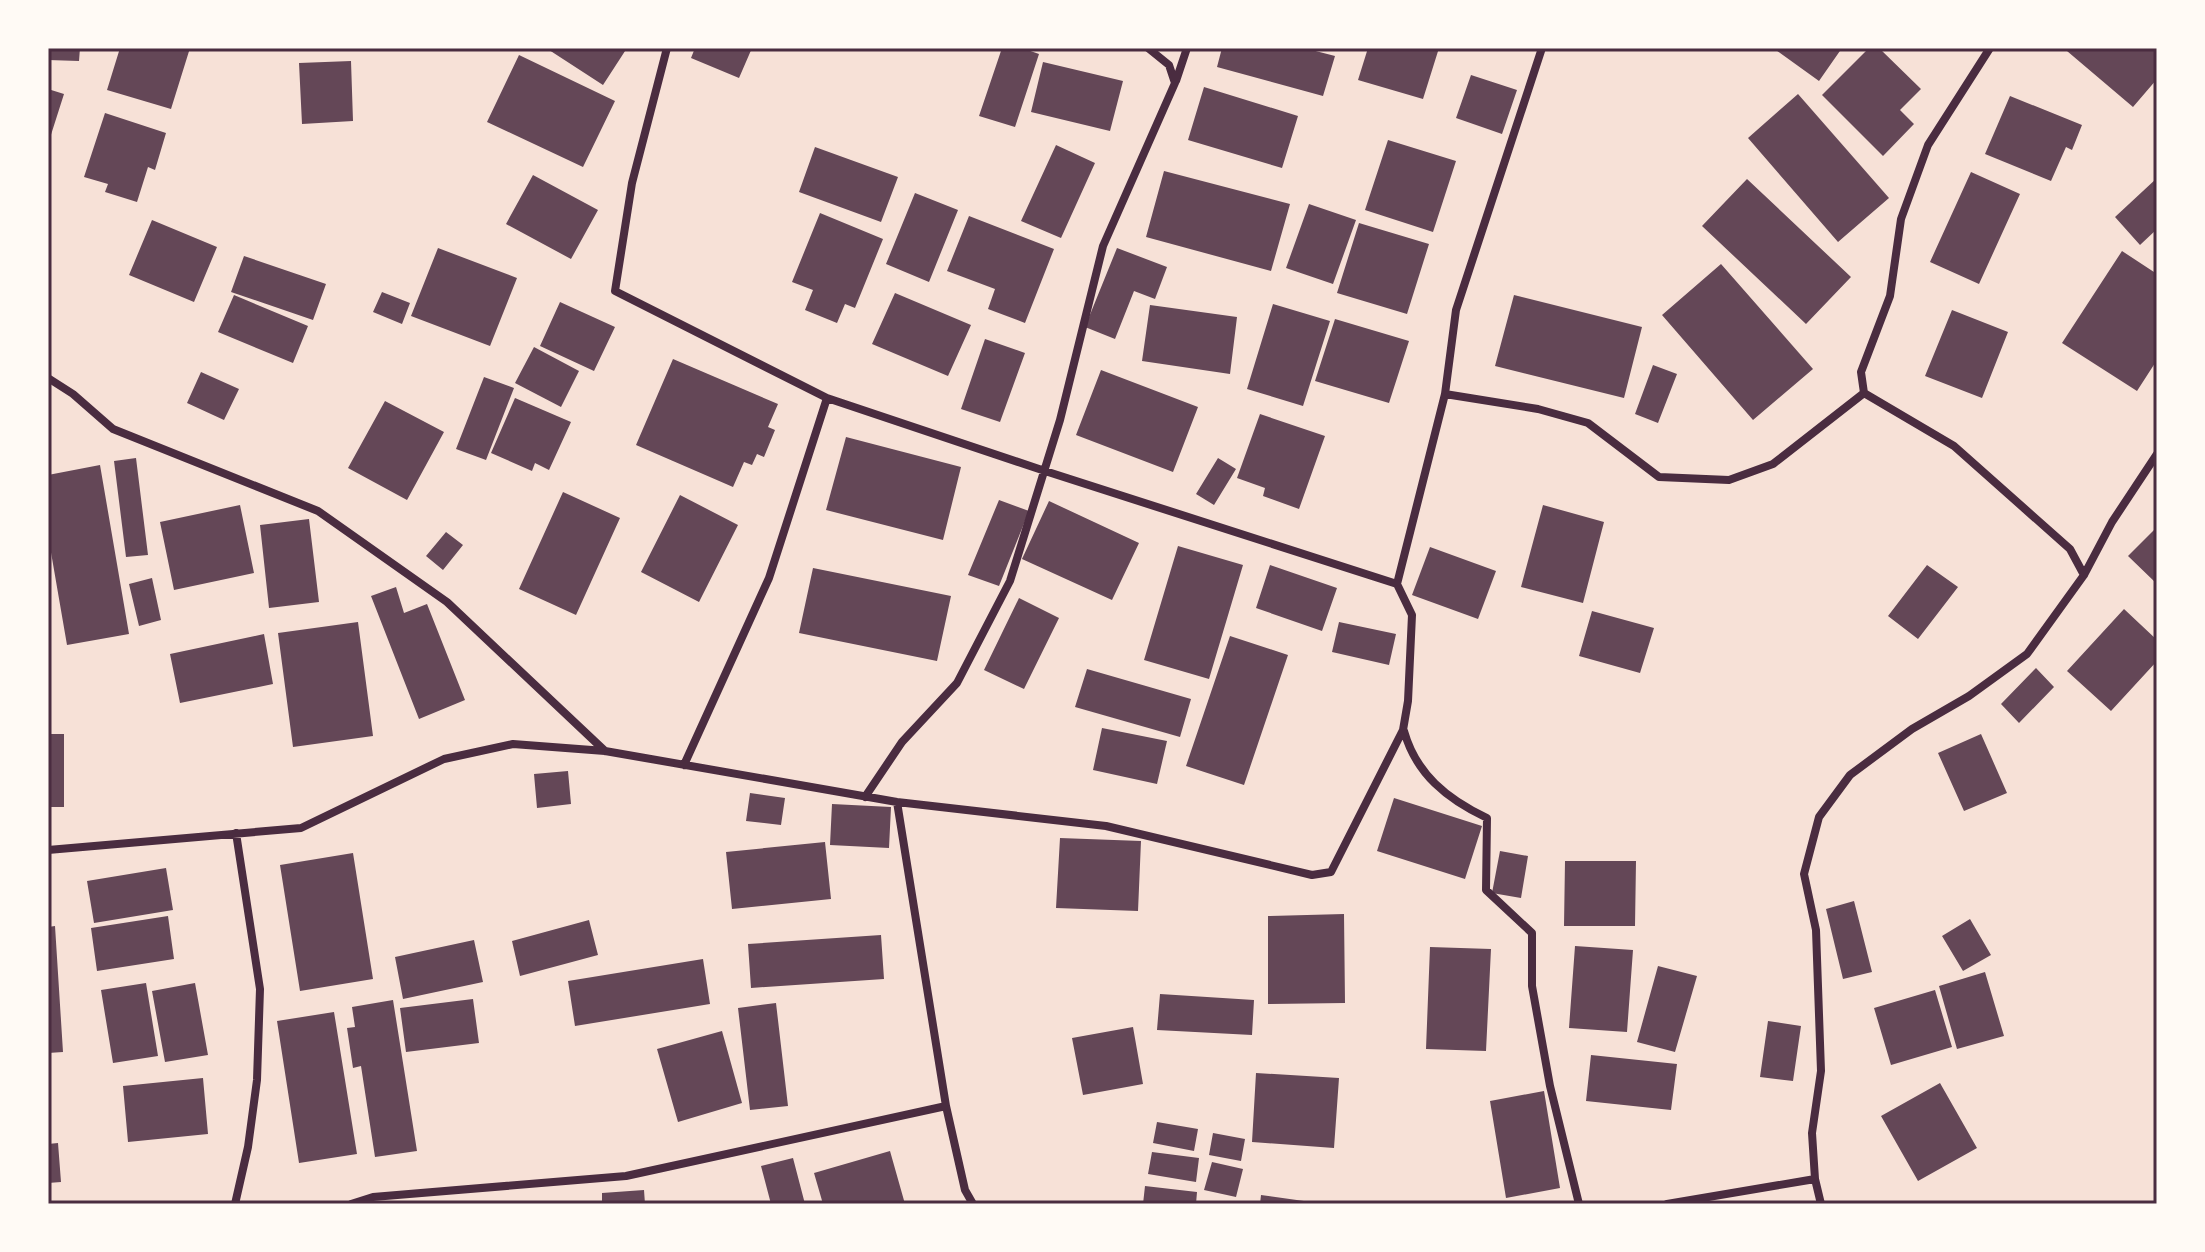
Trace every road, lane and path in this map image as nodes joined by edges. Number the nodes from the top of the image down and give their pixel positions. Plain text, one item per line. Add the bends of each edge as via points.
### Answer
1 (667, 48) edge
2 (1148, 48) edge
3 (1187, 48) edge
4 (1542, 48) edge
5 (1990, 48) edge
6 (1175, 83) junction
7 (48, 378) edge
8 (1864, 393) junction
9 (1445, 394) junction
10 (827, 398) junction
11 (2157, 454) edge
12 (1045, 471) junction
13 (2084, 575) junction
14 (1397, 584) junction
15 (1403, 730) junction
16 (605, 751) junction
17 (684, 765) junction
18 (865, 797) junction
19 (897, 802) junction
20 (236, 833) junction
21 (48, 850) edge
22 (946, 1106) junction
23 (1815, 1179) junction
24 (235, 1204) edge
25 (351, 1204) edge
26 (973, 1204) edge
27 (1579, 1204) edge
28 (1667, 1204) edge
29 (1821, 1204) edge

1 - 10 street via 632,183 615,291
2 - 6 street via 1169,65
3 - 6 street
4 - 9 street via 1456,310
5 - 8 street via 1928,145 1901,219 1890,296 1861,372
6 - 12 street via 1103,246
7 - 16 street via 113,429 318,511 447,602
8 - 9 street via 1773,464 1729,480 1659,477 1588,423
8 - 13 street via 1954,446 2070,549
9 - 14 street
10 - 12 street
10 - 17 street via 769,578
11 - 13 street
12 - 14 street
12 - 18 street via 1010,581 957,683 902,742
13 - 23 street via 2027,654 1850,775 1819,817 1804,874 1816,930 1821,1071 1812,1133
14 - 15 street via 1412,615
15 - 19 street via 1331,872 1312,875 1106,826
15 - 27 street via 1426,777 1487,818 1486,890 1532,933 1532,986
16 - 17 street
16 - 20 street via 513,744 471,753 444,759 301,828
17 - 18 street
18 - 19 street
19 - 22 street
20 - 21 street
20 - 24 street via 260,989 257,1080
22 - 25 street via 626,1176 373,1197
22 - 26 street
23 - 28 street
23 - 29 street

